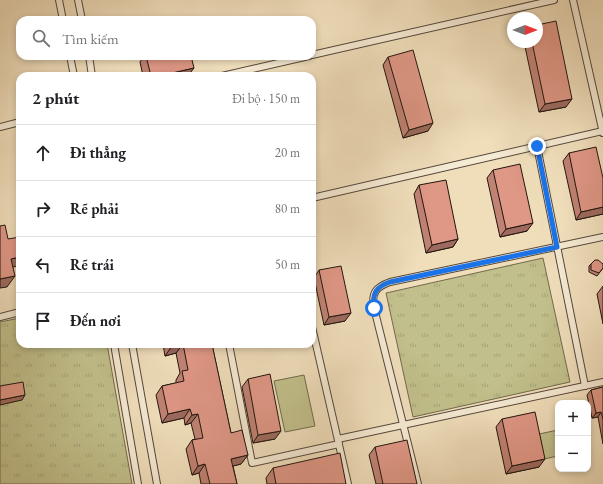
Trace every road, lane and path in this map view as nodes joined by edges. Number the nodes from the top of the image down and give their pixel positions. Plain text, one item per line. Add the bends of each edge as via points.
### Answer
1 (59, 0) edge
2 (78, 0) edge
3 (554, 0) edge
4 (573, 0) edge
5 (62, 16) edge
6 (81, 16) edge
7 (316, 55) edge
8 (71, 60) edge
9 (89, 60) edge
10 (293, 60) edge
11 (253, 69) junction
12 (73, 72) edge
13 (91, 72) edge
14 (240, 72) edge
15 (254, 72) edge
16 (16, 123) edge
17 (0, 126) edge
18 (603, 132) edge
19 (537, 146) junction
20 (316, 197) edge
21 (603, 237) edge
22 (557, 247) junction
23 (16, 313) edge
24 (0, 317) edge
25 (316, 345) edge
26 (115, 348) edge
27 (133, 348) edge
28 (230, 348) edge
29 (603, 382) edge
30 (585, 386) junction
31 (403, 425) junction
32 (338, 442) junction
33 (138, 484) edge
34 (157, 484) edge
35 (348, 484) edge
36 (418, 484) edge

1 - 5 lane
2 - 6 lane
3 - 7 lane
4 - 18 lane
8 - 12 lane
9 - 13 lane
10 - 11 lane
11 - 14 lane
11 - 15 lane
16 - 17 lane
18 - 19 lane
19 - 20 lane
19 - 22 lane
21 - 22 lane
22 - 30 lane
22 - 31 lane via 390,282 378,288 373,297 374,308
23 - 24 lane
25 - 32 lane
26 - 33 lane
27 - 34 lane
28 - 32 lane via 252,463
29 - 30 lane
30 - 31 lane
31 - 32 lane
31 - 36 lane
32 - 35 lane

